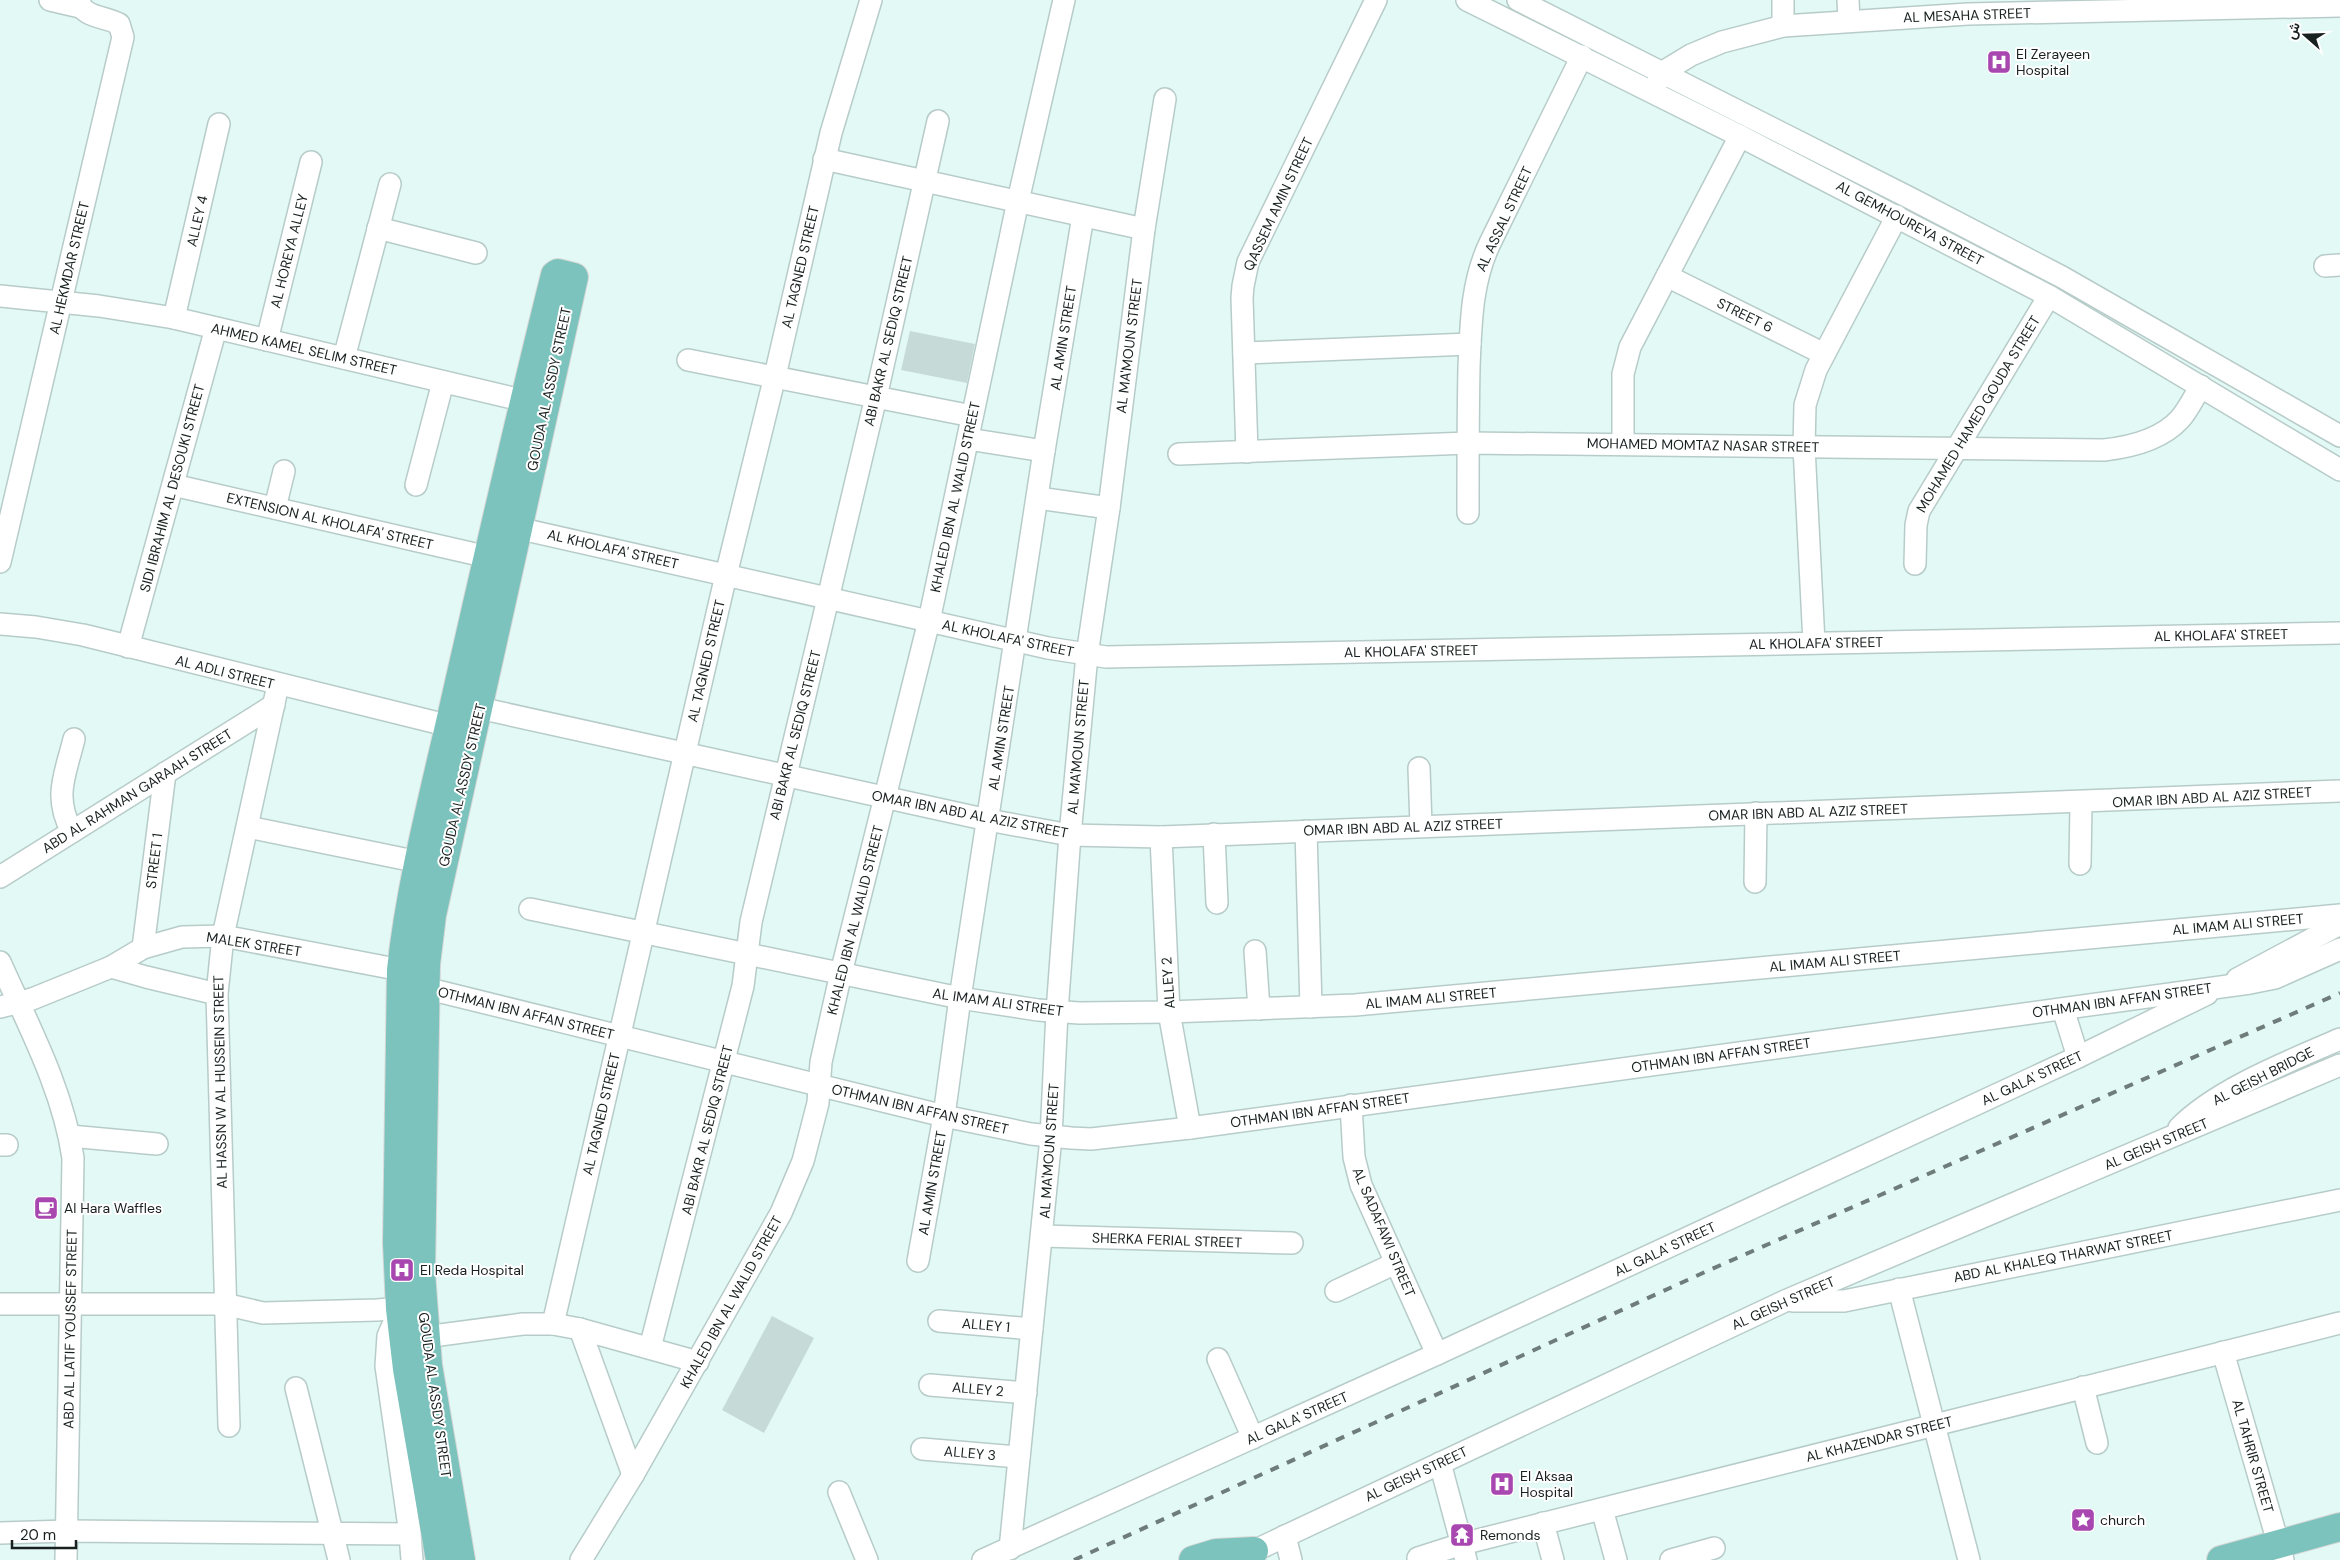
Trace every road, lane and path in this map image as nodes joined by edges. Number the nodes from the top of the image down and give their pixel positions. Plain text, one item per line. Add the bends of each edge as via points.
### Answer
1 (50, 0) edge
2 (871, 0) edge
3 (1064, 0) edge
4 (1376, 0) edge
5 (1467, 0) edge
6 (1518, 0) edge
7 (1783, 0) edge
8 (80, 4) edge
9 (2340, 6) edge
10 (1848, 10) edge
11 (1783, 26) junction
12 (1582, 56) junction
13 (1663, 72) junction
14 (1652, 91) junction
15 (1165, 99) dead end
16 (1709, 108) junction
17 (938, 121) dead end
18 (219, 124) dead end
19 (1740, 136) junction
20 (824, 160) junction
21 (312, 162) dead end
22 (924, 181) junction
23 (390, 184) dead end
24 (1018, 201) junction
25 (1083, 216) junction
26 (1898, 216) junction
27 (378, 228) junction
28 (1144, 229) junction
29 (476, 253) dead end
30 (1666, 276) junction
31 (0, 296) edge
32 (2048, 296) junction
33 (61, 302) junction
34 (174, 318) junction
35 (216, 328) junction
36 (267, 340) junction
37 (1470, 344) junction
38 (1244, 353) junction
39 (1824, 354) junction
40 (344, 358) junction
41 (688, 360) dead end
42 (775, 376) junction
43 (443, 382) junction
44 (2201, 386) junction
45 (876, 397) junction
46 (535, 403) joint
47 (972, 416) junction
48 (2340, 436) edge
49 (968, 439) junction
50 (1468, 443) junction
51 (1623, 443) junction
52 (1804, 447) junction
53 (1957, 448) junction
54 (1044, 451) junction
55 (1247, 452) junction
56 (1179, 454) dead end
57 (2338, 467) edge
58 (284, 471) dead end
59 (173, 485) junction
60 (416, 485) dead end
61 (1038, 498) junction
62 (275, 508) junction
63 (1108, 508) junction
64 (1468, 513) dead end
65 (508, 525) junction
66 (488, 557) junction
67 (0, 562) edge
68 (1915, 564) dead end
69 (726, 575) junction
70 (829, 598) junction
71 (929, 621) junction
72 (0, 624) edge
73 (2340, 633) edge
74 (1016, 641) junction
75 (1814, 643) junction
76 (128, 648) junction
77 (1087, 655) junction
78 (276, 695) junction
79 (479, 708) junction
80 (450, 726) junction
81 (74, 739) dead end
82 (684, 754) junction
83 (1419, 768) dead end
84 (165, 774) junction
85 (785, 776) junction
86 (2340, 792) edge
87 (886, 798) junction
88 (2081, 803) junction
89 (1756, 814) junction
90 (988, 820) junction
91 (1421, 826) junction
92 (248, 827) junction
93 (1306, 831) junction
94 (72, 832) junction
95 (1214, 834) junction
96 (1070, 835) junction
97 (1161, 837) junction
98 (419, 862) junction
99 (2080, 864) dead end
100 (0, 877) edge
101 (1755, 882) dead end
102 (1217, 903) dead end
103 (530, 909) dead end
104 (2340, 915) edge
105 (2340, 924) edge
106 (642, 932) junction
107 (223, 936) junction
108 (143, 948) junction
109 (2340, 949) edge
110 (1255, 951) dead end
111 (747, 954) junction
112 (0, 962) edge
113 (111, 966) junction
114 (401, 970) junction
115 (841, 973) junction
116 (2225, 985) junction
117 (425, 988) junction
118 (217, 994) junction
119 (960, 998) junction
120 (9, 1005) edge
121 (1311, 1007) junction
122 (1259, 1009) junction
123 (2063, 1009) junction
124 (1057, 1012) junction
125 (1170, 1012) junction
126 (618, 1036) junction
127 (2340, 1039) edge
128 (2078, 1057) junction
129 (725, 1062) junction
130 (2340, 1065) edge
131 (820, 1086) junction
132 (1351, 1105) junction
133 (944, 1116) junction
134 (1190, 1128) junction
135 (70, 1136) junction
136 (1052, 1137) junction
137 (2168, 1140) junction
138 (156, 1144) dead end
139 (2340, 1200) edge
140 (1042, 1236) junction
141 (1292, 1243) dead end
142 (918, 1261) dead end
143 (1396, 1263) junction
144 (1899, 1289) junction
145 (1336, 1291) dead end
146 (1784, 1301) junction
147 (70, 1303) junction
148 (0, 1304) edge
149 (224, 1304) junction
150 (411, 1307) junction
151 (939, 1320) dead end
152 (2340, 1322) edge
153 (553, 1324) junction
154 (580, 1329) junction
155 (1032, 1329) junction
156 (425, 1337) junction
157 (650, 1348) junction
158 (2223, 1352) junction
159 (1437, 1354) junction
160 (1218, 1359) dead end
161 (698, 1362) junction
162 (930, 1385) dead end
163 (2083, 1387) junction
164 (296, 1388) dead end
165 (1026, 1393) junction
166 (1934, 1425) junction
167 (229, 1426) dead end
168 (1253, 1438) junction
169 (2097, 1443) dead end
170 (922, 1449) dead end
171 (1019, 1458) junction
172 (1440, 1463) junction
173 (633, 1475) junction
174 (839, 1492) dead end
175 (1602, 1509) junction
176 (1543, 1524) junction
177 (2340, 1527) edge
178 (67, 1531) junction
179 (0, 1533) edge
180 (410, 1534) junction
181 (334, 1535) junction
182 (1285, 1536) junction
183 (1714, 1548) dead end
184 (1010, 1549) junction
185 (1464, 1552) edge
186 (2280, 1552) edge
187 (1244, 1555) edge
188 (1418, 1558) dead end
189 (66, 1560) edge
190 (339, 1560) edge
191 (412, 1560) edge
192 (440, 1560) edge
193 (462, 1560) edge
194 (581, 1560) edge
195 (867, 1560) edge
196 (982, 1560) edge
197 (1193, 1560) edge
198 (1291, 1560) edge
199 (1553, 1560) edge
200 (1616, 1560) edge
201 (1671, 1560) edge
202 (1969, 1560) edge
203 (2221, 1560) edge

1 - 8 street
2 - 20 street, AL TAGNED STREET
3 - 24 street, KHALED IBN AL WALID STREET
4 - 38 street, QASSEM AMIN STREET via 1248,262 1243,286
5 - 12 street, AL GEMHOUREYA STREET
6 - 13 street, AL GEMHOUREYA STREET
7 - 11 street
8 - 33 street, AL HEKMDAR STREET via 87,13 119,24 123,37
9 - 10 street, AL MESAHA STREET via 1968,14
10 - 11 street, AL MESAHA STREET
11 - 13 street, AL MESAHA STREET via 1722,42
12 - 14 street, AL GEMHOUREYA STREET
12 - 37 street, AL ASSAL STREET via 1483,258 1474,288
13 - 14 street
13 - 16 street, AL GEMHOUREYA STREET
14 - 16 street, AL GEMHOUREYA STREET
15 - 28 street, AL MA'MOUN STREET
16 - 19 street, AL GEMHOUREYA STREET
16 - 48 street, AL GEMHOUREYA STREET via 2062,277
17 - 22 street, ABI BAKR AL SEDIQ STREET
18 - 34 street, ALLEY 4
19 - 26 street, AL GEMHOUREYA STREET
19 - 30 street
20 - 22 street
20 - 42 street, AL TAGNED STREET
21 - 36 street, AL HOREYA ALLEY
22 - 24 street
22 - 45 street, ABI BAKR AL SEDIQ STREET
23 - 27 street
24 - 25 street
24 - 47 street, KHALED IBN AL WALID STREET
25 - 28 street
25 - 54 street, AL AMIN STREET
26 - 32 street, AL GEMHOUREYA STREET
26 - 39 street
27 - 29 street
27 - 40 street
28 - 63 street, AL MA'MOUN STREET
30 - 39 street, STREET 6
30 - 51 street via 1635,334 1626,360 1622,388
31 - 33 street, AHMED KAMEL SELIM STREET
32 - 44 street, AL GEMHOUREYA STREET
32 - 53 street, MOHAMED HAMED GOUDA STREET
33 - 34 street, AHMED KAMEL SELIM STREET
33 - 67 street, AL HEKMDAR STREET
34 - 35 street, AHMED KAMEL SELIM STREET
35 - 36 street, AHMED KAMEL SELIM STREET
35 - 59 street, SIDI IBRAHIM AL DESOUKI STREET
36 - 40 street, AHMED KAMEL SELIM STREET
37 - 38 street
37 - 50 street, AL ASSAL STREET
38 - 55 street, QASSEM AMIN STREET
39 - 52 street via 1809,387 1805,405
40 - 43 street, AHMED KAMEL SELIM STREET
41 - 42 street
42 - 45 street
42 - 69 street, AL TAGNED STREET
43 - 46 street, AHMED KAMEL SELIM STREET
43 - 60 street
44 - 53 street, MOHAMED MOMTAZ NASAR STREET via 2180,419 2163,432 2125,447 2104,450
44 - 57 street, AL GEMHOUREYA STREET
45 - 47 street
45 - 70 street, ABI BAKR AL SEDIQ STREET
46 - 65 main road, GOUDA AL ASSDY STREET
47 - 49 street, KHALED IBN AL WALID STREET
49 - 54 street
49 - 71 street, KHALED IBN AL WALID STREET
50 - 51 street, MOHAMED MOMTAZ NASAR STREET
50 - 55 street, MOHAMED MOMTAZ NASAR STREET
50 - 64 street, AL ASSAL STREET
51 - 52 street, MOHAMED MOMTAZ NASAR STREET
52 - 53 street, MOHAMED MOMTAZ NASAR STREET
52 - 75 street
53 - 68 street, MOHAMED HAMED GOUDA STREET via 1917,516
54 - 61 street, AL AMIN STREET
55 - 56 street, MOHAMED MOMTAZ NASAR STREET
58 - 62 street
59 - 62 street, EXTENSION AL KHOLAFA' STREET
59 - 76 street, SIDI IBRAHIM AL DESOUKI STREET
61 - 63 street
61 - 74 street, AL AMIN STREET
62 - 66 street, EXTENSION AL KHOLAFA' STREET
63 - 77 street, AL MA'MOUN STREET
65 - 66 main road, GOUDA AL ASSDY STREET
65 - 69 street, AL KHOLAFA' STREET
65 - 79 main road, GOUDA AL ASSDY STREET
66 - 80 main road, GOUDA AL ASSDY STREET
69 - 70 street, AL KHOLAFA' STREET
69 - 82 street, AL TAGNED STREET
70 - 71 street, AL KHOLAFA' STREET
70 - 85 street, ABI BAKR AL SEDIQ STREET
71 - 74 street, AL KHOLAFA' STREET
71 - 87 street, KHALED IBN AL WALID STREET
72 - 76 street, AL ADLI STREET via 59,630
73 - 75 street, AL KHOLAFA' STREET
74 - 77 street, AL KHOLAFA' STREET
74 - 90 street, AL AMIN STREET
75 - 77 street, AL KHOLAFA' STREET via 1126,658
76 - 78 street, AL ADLI STREET
77 - 96 street, AL MA'MOUN STREET
78 - 80 street, AL ADLI STREET
78 - 84 street, ABD AL RAHMAN GARAAH STREET
78 - 92 street, AL HASSN W AL HUSSEIN STREET
79 - 82 street, OMAR IBN ABD AL AZIZ STREET
79 - 117 main road, GOUDA AL ASSDY STREET via 432,915
80 - 98 main road, GOUDA AL ASSDY STREET
81 - 94 street via 60,792 63,813
82 - 85 street, OMAR IBN ABD AL AZIZ STREET
82 - 106 street, AL TAGNED STREET
83 - 91 street
84 - 94 street, ABD AL RAHMAN GARAAH STREET
84 - 108 street, STREET 1
85 - 87 street, OMAR IBN ABD AL AZIZ STREET
85 - 111 street, ABI BAKR AL SEDIQ STREET via 751,922
86 - 88 street, OMAR IBN ABD AL AZIZ STREET
87 - 90 street, OMAR IBN ABD AL AZIZ STREET
87 - 115 street, KHALED IBN AL WALID STREET
88 - 89 street, OMAR IBN ABD AL AZIZ STREET
88 - 99 street
89 - 91 street, OMAR IBN ABD AL AZIZ STREET
89 - 101 street
90 - 96 street, OMAR IBN ABD AL AZIZ STREET
90 - 119 street, AL AMIN STREET
91 - 93 street, OMAR IBN ABD AL AZIZ STREET
92 - 98 street
92 - 107 street, AL HASSN W AL HUSSEIN STREET
93 - 95 street, OMAR IBN ABD AL AZIZ STREET
93 - 121 street
94 - 100 street, ABD AL RAHMAN GARAAH STREET
95 - 97 street, OMAR IBN ABD AL AZIZ STREET
95 - 102 street
96 - 97 street, OMAR IBN ABD AL AZIZ STREET
96 - 124 street, AL MA'MOUN STREET
97 - 125 street, ALLEY 2
98 - 114 main road, GOUDA AL ASSDY STREET
103 - 106 street, AL IMAM ALI STREET
104 - 121 street, AL IMAM ALI STREET
105 - 116 street, AL GALA' STREET
106 - 111 street, AL IMAM ALI STREET
106 - 126 street, AL TAGNED STREET
107 - 108 street, MALEK STREET via 182,937
107 - 114 street, MALEK STREET
107 - 118 street, AL HASSN W AL HUSSEIN STREET
108 - 113 street, MALEK STREET
109 - 116 street, OTHMAN IBN AFFAN STREET via 2275,978
110 - 122 street
111 - 115 street, AL IMAM ALI STREET
111 - 129 street, ABI BAKR AL SEDIQ STREET
112 - 120 street, ABD AL LATIF YOUSSEF STREET
113 - 118 street
113 - 120 street, MALEK STREET
114 - 150 main road, GOUDA AL ASSDY STREET via 398,1243
115 - 119 street, AL IMAM ALI STREET
115 - 131 street, KHALED IBN AL WALID STREET
116 - 123 street, OTHMAN IBN AFFAN STREET
116 - 128 street, AL GALA' STREET
117 - 126 street, OTHMAN IBN AFFAN STREET
117 - 150 main road, GOUDA AL ASSDY STREET via 420,1240
118 - 149 street, AL HASSN W AL HUSSEIN STREET
119 - 124 street, AL IMAM ALI STREET
119 - 133 street, AL AMIN STREET
120 - 135 street, ABD AL LATIF YOUSSEF STREET via 57,1095
121 - 122 street, AL IMAM ALI STREET
122 - 125 street, AL IMAM ALI STREET
123 - 128 street
123 - 132 street, OTHMAN IBN AFFAN STREET
124 - 125 street, AL IMAM ALI STREET
124 - 136 street, AL MA'MOUN STREET
125 - 134 street, ALLEY 2
126 - 129 street, OTHMAN IBN AFFAN STREET
126 - 153 street, AL TAGNED STREET
127 - 137 street, AL GEISH BRIDGE via 2216,1098
128 - 159 street, AL GALA' STREET
129 - 131 street, OTHMAN IBN AFFAN STREET
129 - 157 street, ABI BAKR AL SEDIQ STREET
130 - 137 street, AL GEISH STREET
131 - 133 street, OTHMAN IBN AFFAN STREET
131 - 161 street, KHALED IBN AL WALID STREET via 814,1125 793,1187
132 - 134 street, OTHMAN IBN AFFAN STREET
132 - 143 street, AL SADAFAWI STREET via 1357,1171
133 - 136 street, OTHMAN IBN AFFAN STREET
133 - 142 street, AL AMIN STREET
134 - 136 street, OTHMAN IBN AFFAN STREET via 1091,1139
135 - 138 street
135 - 147 street, ABD AL LATIF YOUSSEF STREET via 73,1179
136 - 140 street, AL MA'MOUN STREET
137 - 146 street, AL GEISH STREET
139 - 144 street, ABD AL KHALEQ THARWAT STREET
140 - 141 street, SHERKA FERIAL STREET
140 - 155 street, AL MA'MOUN STREET
143 - 145 street
143 - 159 street, AL SADAFAWI STREET
144 - 146 street, ABD AL KHALEQ THARWAT STREET via 1844,1301
144 - 166 street
146 - 172 street, AL GEISH STREET
147 - 148 street
147 - 149 street
147 - 178 street, ABD AL LATIF YOUSSEF STREET
149 - 150 street via 263,1313
149 - 167 street, AL HASSN W AL HUSSEIN STREET
150 - 156 main road, GOUDA AL ASSDY STREET
150 - 180 street, GOUDA AL ASSDY STREET via 388,1336 385,1358
150 - 192 main road, GOUDA AL ASSDY STREET via 407,1368
151 - 155 street, ALLEY 1
152 - 158 street, AL KHAZENDAR STREET
153 - 154 street
153 - 156 street via 523,1324
154 - 157 street
154 - 173 street
155 - 165 street, AL MA'MOUN STREET
156 - 193 main road, GOUDA AL ASSDY STREET
157 - 161 street
158 - 163 street, AL KHAZENDAR STREET
158 - 186 street, AL TAHRIR STREET
159 - 168 street, AL GALA' STREET
160 - 168 street
161 - 173 street, KHALED IBN AL WALID STREET
162 - 165 street, ALLEY 2
163 - 166 street, AL KHAZENDAR STREET
163 - 169 street
164 - 181 street
165 - 171 street, AL MA'MOUN STREET
166 - 175 street, AL KHAZENDAR STREET
166 - 202 street
168 - 184 street, AL GALA' STREET
170 - 171 street, ALLEY 3
171 - 184 street, AL MA'MOUN STREET
172 - 182 street, AL GEISH STREET
172 - 185 street
173 - 194 street, KHALED IBN AL WALID STREET
174 - 195 street
175 - 176 street, AL KHAZENDAR STREET
175 - 200 street
176 - 185 street, AL KHAZENDAR STREET
176 - 199 street
177 - 186 main road
178 - 179 street
178 - 181 street
178 - 189 street, ABD AL LATIF YOUSSEF STREET
180 - 181 street
180 - 191 street, GOUDA AL ASSDY STREET
181 - 190 street
182 - 187 street, AL GEISH STREET
182 - 198 street
183 - 201 street
184 - 196 street, AL GALA' STREET
185 - 188 street, AL KHAZENDAR STREET
186 - 203 main road
187 - 197 main road via 1216,1553

